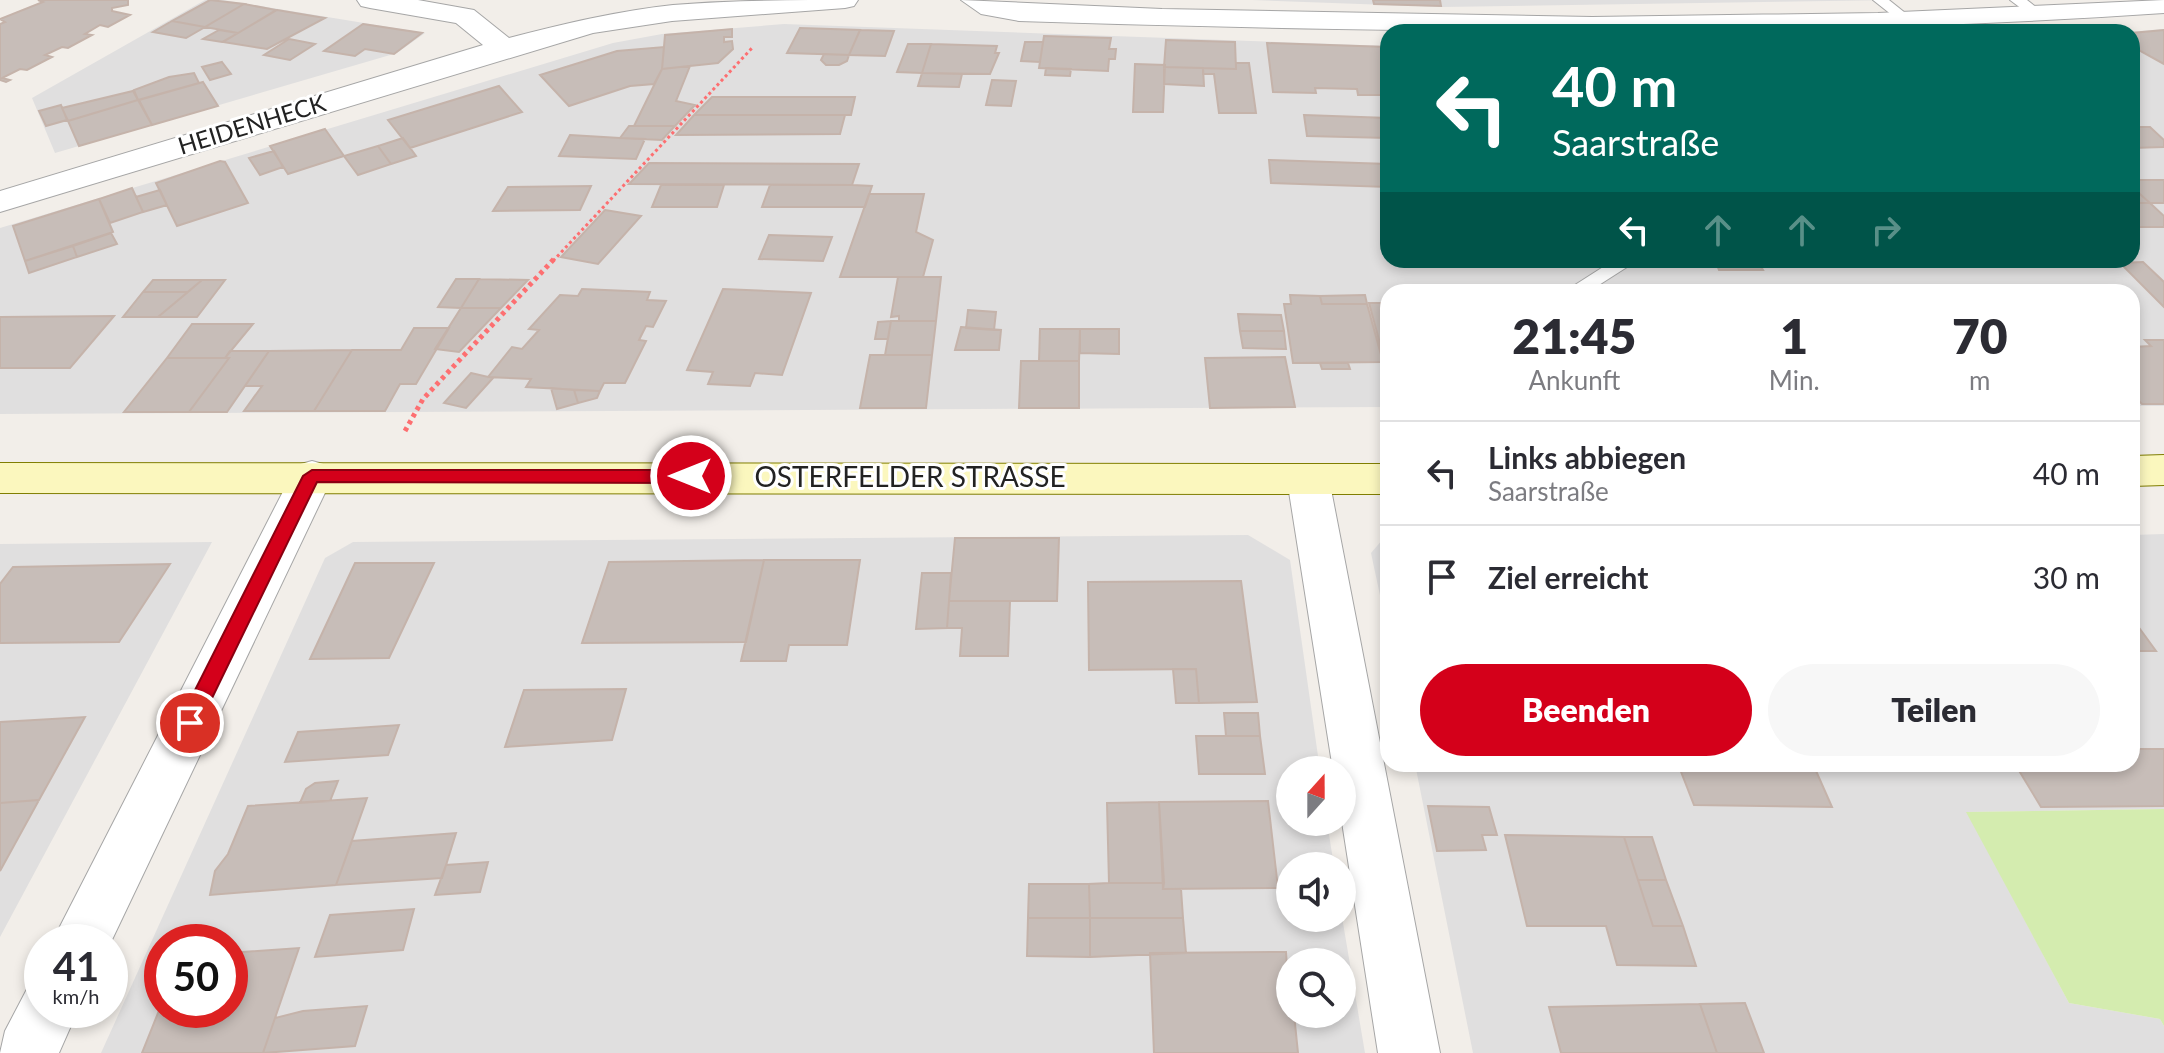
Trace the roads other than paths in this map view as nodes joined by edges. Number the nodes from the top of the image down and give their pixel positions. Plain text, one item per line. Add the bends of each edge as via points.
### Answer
1 (370, 0) edge
2 (845, 0) edge
3 (974, 0) edge
4 (1880, 0) edge
5 (2164, 5) edge
6 (2028, 8) edge
7 (1907, 20) junction
8 (1380, 24) edge
9 (1507, 24) edge
10 (504, 48) junction
11 (0, 202) edge
12 (1614, 268) edge
13 (1588, 284) edge
14 (2164, 470) edge
15 (2140, 471) edge
16 (312, 476) junction
17 (0, 478) edge
18 (1308, 479) junction
19 (1380, 479) edge
20 (90, 924) edge
21 (39, 1028) edge
22 (27, 1053) edge
23 (1409, 1053) edge

1 - 10 street via 464,16
2 - 10 street, HEIDENHECK via 672,13 591,25
3 - 8 street via 1019,13
4 - 7 lane
5 - 6 street
6 - 7 street
7 - 9 street
10 - 11 street, HEIDENHECK
12 - 13 lane
14 - 15 main road
16 - 17 main road, OSTERFELDER STRASSE
16 - 18 main road, OSTERFELDER STRASSE
16 - 20 street
18 - 19 main road, OSTERFELDER STRASSE
18 - 23 street
21 - 22 street

